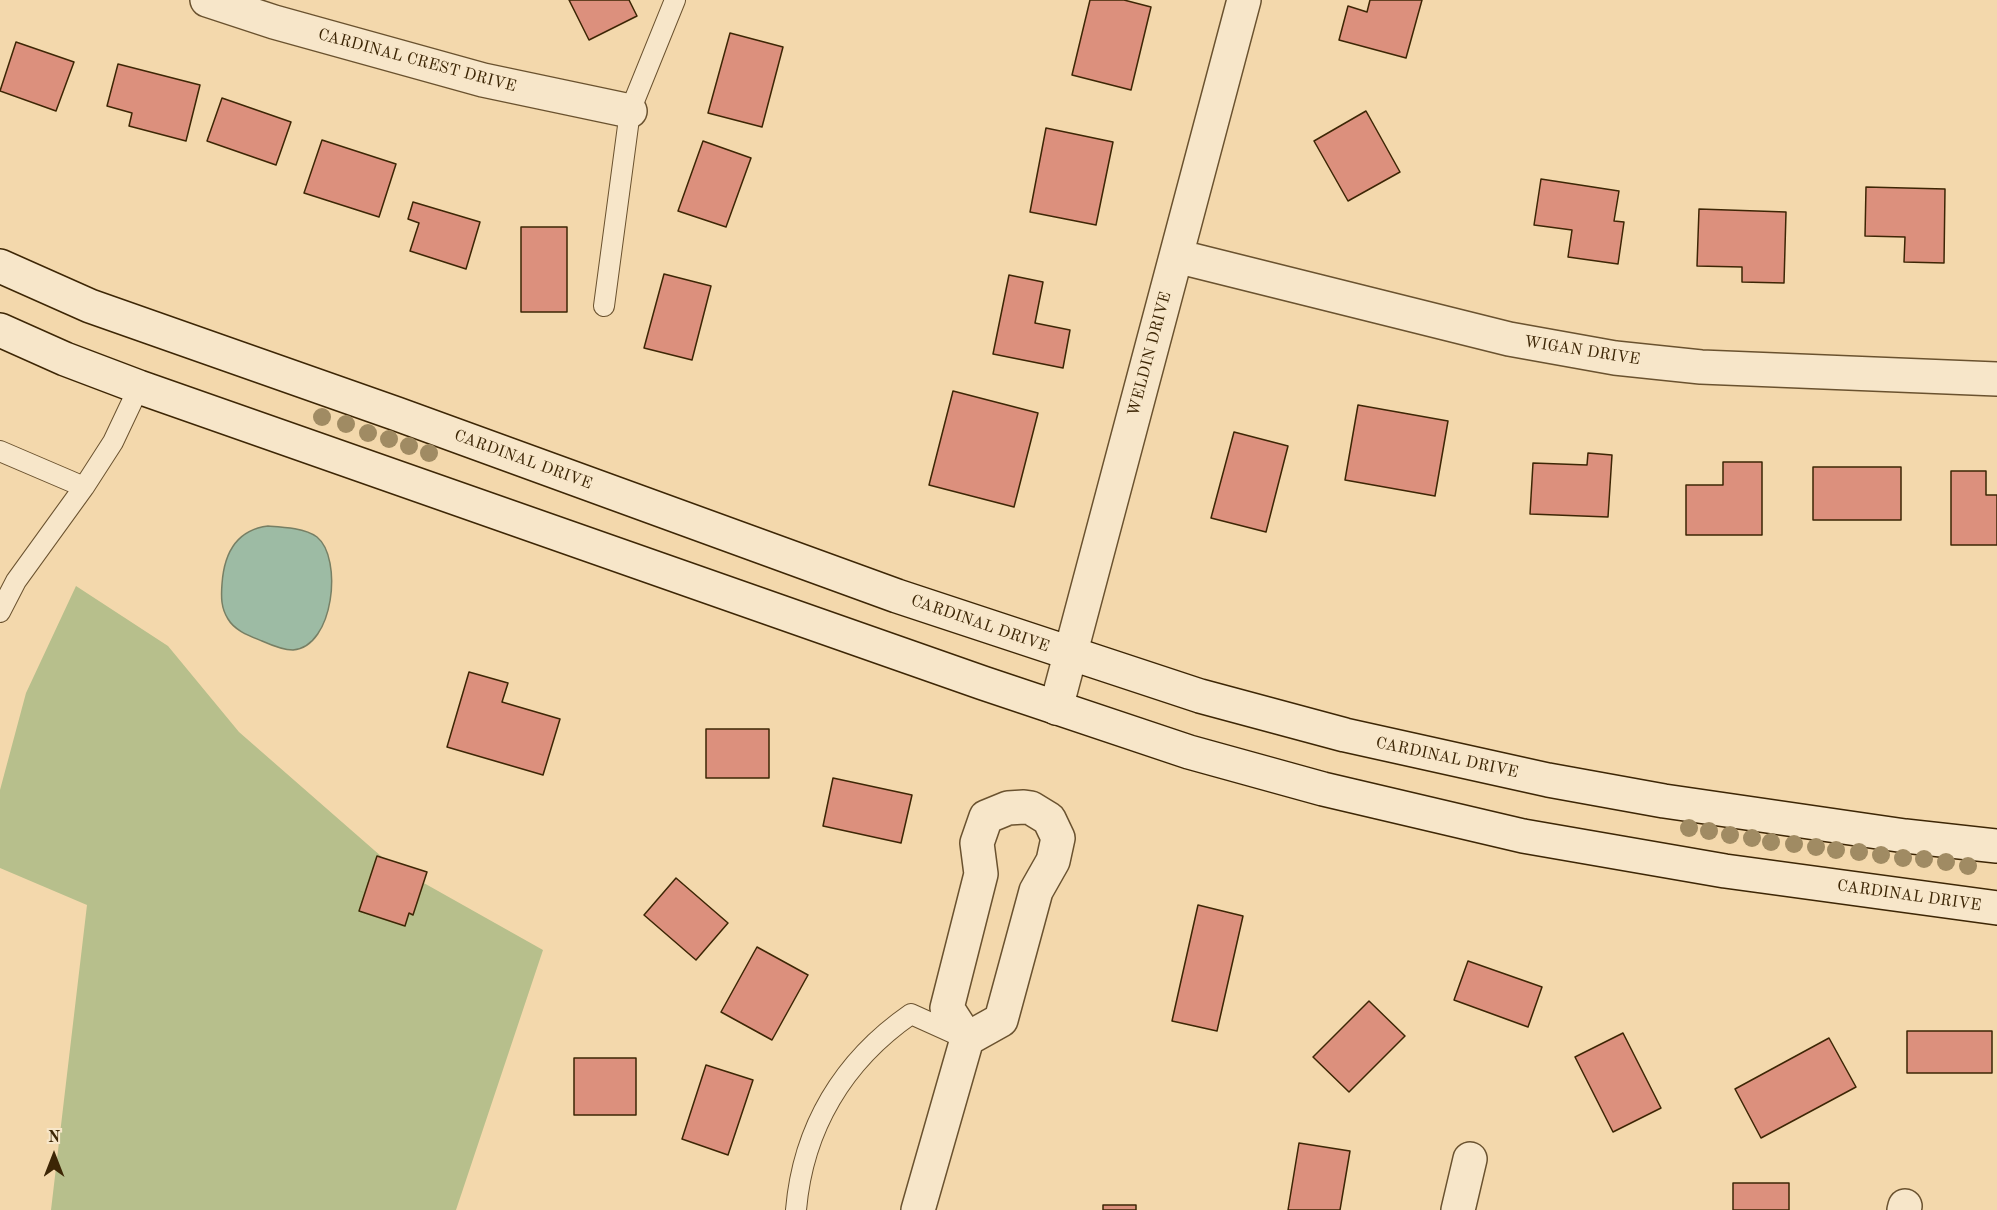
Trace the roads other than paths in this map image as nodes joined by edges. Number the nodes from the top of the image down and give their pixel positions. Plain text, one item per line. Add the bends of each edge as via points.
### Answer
1 (207, 0) edge
2 (675, 0) edge
3 (1244, 0) edge
4 (277, 11) edge
5 (630, 111) junction
6 (1176, 256) junction
7 (0, 266) edge
8 (604, 306) dead end
9 (0, 330) edge
10 (1997, 379) edge
11 (139, 387) junction
12 (0, 451) edge
13 (84, 487) junction
14 (0, 612) edge
15 (1070, 654) junction
16 (1056, 708) junction
17 (1997, 846) edge
18 (1997, 908) edge
19 (967, 1039) junction
20 (1470, 1159) dead end
21 (796, 1210) edge
22 (918, 1210) edge
23 (1458, 1210) edge

1 - 4 main road, CARDINAL CREST DRIVE
2 - 5 lane
3 - 6 main road, WELDIN DRIVE
4 - 5 main road, CARDINAL CREST DRIVE via 483,80
5 - 8 lane
6 - 10 main road, WIGAN DRIVE via 1509,339 1615,358 1701,367
6 - 15 main road, WELDIN DRIVE
7 - 15 main road, CARDINAL DRIVE via 90,306 897,596
9 - 11 main road, CARDINAL DRIVE
11 - 13 lane via 113,442
11 - 16 main road, CARDINAL DRIVE
12 - 13 lane
13 - 14 lane via 16,581
15 - 16 main road, WELDIN DRIVE
15 - 17 main road, CARDINAL DRIVE via 1200,696 1345,735 1548,780 1699,806
16 - 18 main road, CARDINAL DRIVE via 1189,752 1323,789 1523,836 1725,871
19 - 19 main road via 1001,1020 1036,891 1053,861 1058,838 1049,819 1031,808 1008,808 986,817 977,843 981,874 947,1008
19 - 21 lane via 911,1014 860,1057 834,1091 811,1139 799,1181
19 - 22 main road
20 - 23 main road

